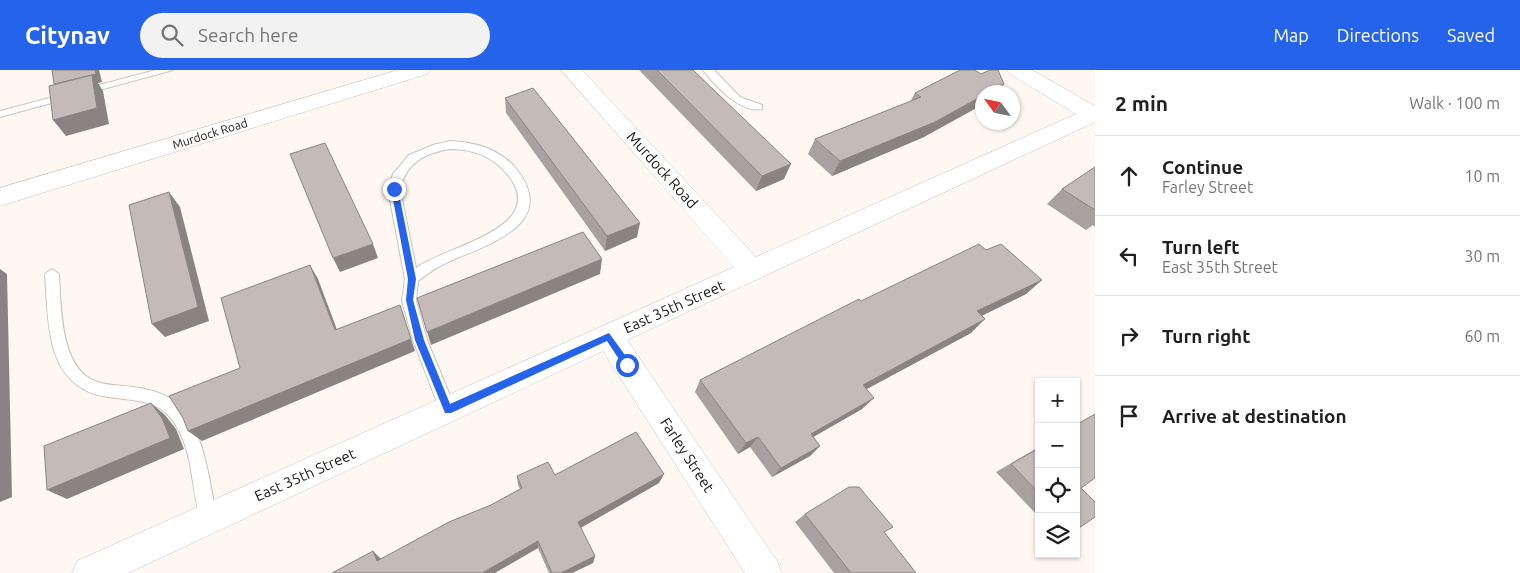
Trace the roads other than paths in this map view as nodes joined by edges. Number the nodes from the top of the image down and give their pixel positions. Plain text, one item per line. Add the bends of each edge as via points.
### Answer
1 (420, 70) edge
2 (571, 70) edge
3 (708, 70) edge
4 (1017, 70) edge
5 (165, 71) edge
6 (758, 107) dead end
7 (0, 114) edge
8 (1095, 115) edge
9 (0, 197) edge
10 (753, 271) junction
11 (52, 274) dead end
12 (412, 279) junction
13 (609, 337) junction
14 (448, 410) junction
15 (209, 518) junction
16 (89, 573) edge
17 (765, 573) edge

1 - 9 street, Murdock Road
2 - 10 street, Murdock Road
3 - 6 lane via 736,98
4 - 8 street
5 - 7 lane
8 - 10 street, East 35th Street
10 - 13 street, East 35th Street
11 - 15 lane via 58,330 65,359 73,374 84,383 100,389 158,399 174,410 186,428 194,452
12 - 12 lane via 394,189 399,171 427,151 461,146 475,148 503,162 521,186 524,204 520,213 509,227 497,235 434,262
12 - 14 lane via 410,300 420,340
13 - 14 street, East 35th Street
13 - 17 street, Farley Street
14 - 15 street, East 35th Street
15 - 16 street, East 35th Street

